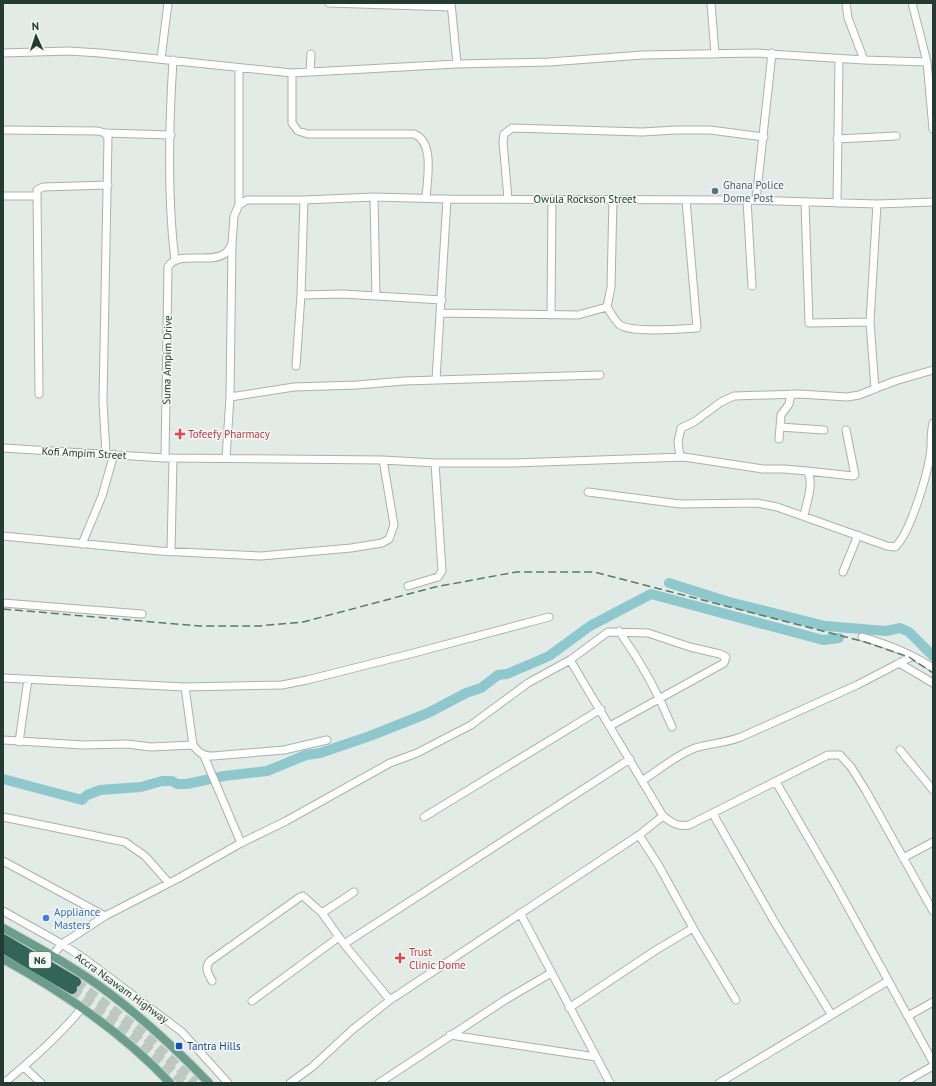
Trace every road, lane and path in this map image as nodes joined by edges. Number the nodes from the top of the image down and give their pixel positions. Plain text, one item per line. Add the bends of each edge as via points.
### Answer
1 (168, 3) edge
2 (329, 3) edge
3 (369, 3) edge
4 (711, 3) edge
5 (846, 3) edge
6 (912, 3) edge
7 (451, 5) edge
8 (3, 53) edge
9 (772, 53) junction
10 (310, 54) dead end
11 (715, 54) junction
12 (161, 59) junction
13 (839, 59) junction
14 (173, 60) junction
15 (864, 60) junction
16 (927, 62) junction
17 (458, 64) junction
18 (239, 69) junction
19 (310, 72) junction
20 (292, 73) junction
21 (931, 75) edge
22 (933, 129) edge
23 (3, 130) edge
24 (105, 133) junction
25 (171, 135) junction
26 (896, 136) dead end
27 (764, 137) junction
28 (838, 139) junction
29 (108, 185) junction
30 (3, 196) edge
31 (37, 196) junction
32 (374, 197) junction
33 (426, 198) junction
34 (446, 199) junction
35 (508, 199) junction
36 (552, 199) junction
37 (614, 199) junction
38 (304, 200) junction
39 (686, 200) junction
40 (747, 200) junction
41 (756, 200) junction
42 (805, 202) junction
43 (837, 202) junction
44 (933, 202) edge
45 (877, 204) junction
46 (239, 205) junction
47 (232, 244) junction
48 (173, 261) junction
49 (752, 286) dead end
50 (301, 295) junction
51 (376, 296) junction
52 (442, 300) junction
53 (607, 307) junction
54 (440, 313) junction
55 (551, 315) junction
56 (870, 322) junction
57 (296, 366) dead end
58 (933, 370) edge
59 (600, 375) dead end
60 (436, 380) junction
61 (875, 389) junction
62 (39, 394) dead end
63 (791, 394) junction
64 (230, 396) junction
65 (933, 423) edge
66 (780, 427) junction
67 (824, 430) dead end
68 (846, 430) dead end
69 (779, 439) dead end
70 (3, 448) edge
71 (106, 454) junction
72 (114, 454) junction
73 (680, 457) junction
74 (169, 458) junction
75 (226, 458) junction
76 (383, 460) junction
77 (435, 463) junction
78 (808, 471) junction
79 (588, 492) dead end
80 (804, 516) junction
81 (858, 535) junction
82 (3, 536) edge
83 (82, 544) junction
84 (171, 552) junction
85 (843, 572) dead end
86 (408, 586) dead end
87 (3, 603) edge
88 (142, 614) dead end
89 (549, 617) dead end
90 (619, 631) junction
91 (862, 637) dead end
92 (911, 657) junction
93 (570, 660) junction
94 (899, 663) junction
95 (933, 668) edge
96 (3, 678) edge
97 (28, 679) junction
98 (933, 684) edge
99 (185, 687) junction
100 (660, 698) junction
101 (601, 710) junction
102 (610, 726) junction
103 (672, 727) dead end
104 (3, 740) edge
105 (327, 740) dead end
106 (20, 742) junction
107 (193, 745) junction
108 (900, 750) dead end
109 (204, 756) junction
110 (630, 759) junction
111 (642, 781) junction
112 (776, 782) junction
113 (933, 790) edge
114 (712, 814) junction
115 (3, 816) edge
116 (663, 816) junction
117 (424, 818) dead end
118 (638, 835) junction
119 (933, 842) edge
120 (241, 843) junction
121 (903, 858) junction
122 (3, 861) edge
123 (169, 883) junction
124 (354, 892) dead end
125 (3, 911) edge
126 (933, 911) edge
127 (322, 913) junction
128 (520, 913) junction
129 (105, 916) junction
130 (3, 928) edge
131 (693, 928) junction
132 (339, 936) junction
133 (3, 939) edge
134 (62, 944) junction
135 (344, 944) junction
136 (3, 948) edge
137 (52, 956) junction
138 (3, 959) edge
139 (551, 973) junction
140 (212, 981) dead end
141 (888, 981) junction
142 (390, 1000) junction
143 (736, 1000) dead end
144 (252, 1001) dead end
145 (933, 1002) edge
146 (82, 1008) junction
147 (570, 1008) junction
148 (831, 1014) junction
149 (908, 1016) junction
150 (450, 1035) junction
151 (596, 1057) junction
152 (933, 1062) edge
153 (933, 1066) edge
154 (24, 1067) junction
155 (4, 1083) edge
156 (41, 1083) edge
157 (170, 1083) edge
158 (209, 1083) edge
159 (228, 1083) edge
160 (290, 1083) edge
161 (379, 1083) edge
162 (610, 1083) edge
163 (718, 1083) edge
164 (903, 1083) edge

1 - 12 street
2 - 3 street
3 - 7 street
4 - 11 street
5 - 15 street via 848,18
6 - 16 street
7 - 17 street
8 - 12 street via 69,51
9 - 11 street
9 - 13 street
9 - 27 street
10 - 19 street
11 - 17 street
12 - 14 street
13 - 15 street
13 - 28 street
14 - 18 street
14 - 25 street, Suma Ampim Drive
15 - 16 street
16 - 21 street
17 - 19 street
18 - 20 street
18 - 46 street
19 - 20 street
20 - 33 street via 292,123 298,131 308,134 420,136 427,147
21 - 22 street
23 - 24 street via 87,130
24 - 25 street
24 - 29 street via 108,142
25 - 48 street, Suma Ampim Drive
26 - 28 street
27 - 35 street via 710,130 642,132 512,128 504,134 503,142
27 - 41 street
28 - 43 street
29 - 31 street via 43,187 37,190
29 - 71 street via 103,402
30 - 31 street
31 - 62 street
32 - 33 street, Owula Rockson Street
32 - 38 street, Owula Rockson Street
32 - 51 street
33 - 34 street, Owula Rockson Street
34 - 35 street, Owula Rockson Street
34 - 52 street
35 - 36 street, Owula Rockson Street
36 - 37 street, Owula Rockson Street
36 - 55 street
37 - 39 street, Owula Rockson Street
37 - 53 street via 611,287
38 - 46 street, Owula Rockson Street via 247,200
38 - 50 street
39 - 40 street, Owula Rockson Street
39 - 53 street via 697,328 625,327 617,322
40 - 41 street, Owula Rockson Street
40 - 49 street
41 - 42 street, Owula Rockson Street
42 - 43 street, Owula Rockson Street
42 - 56 street via 809,323
43 - 45 street, Owula Rockson Street
44 - 45 street, Owula Rockson Street
45 - 56 street
46 - 47 street via 234,216
47 - 48 street via 226,253 218,258
47 - 64 street
48 - 74 street, Suma Ampim Drive via 168,267
50 - 51 street
50 - 57 street
51 - 52 street
52 - 54 street
53 - 55 street via 578,315
54 - 55 street
54 - 60 street
56 - 61 street
58 - 61 street
59 - 60 street
60 - 64 street via 294,387
61 - 63 street via 847,397
63 - 66 street via 789,404 781,415
63 - 73 street via 734,396 721,402 694,422 681,428 678,438
64 - 75 street
65 - 81 street via 930,457 923,485 898,545 892,548
66 - 67 street
66 - 69 street
68 - 78 street, Kofi Ampim Street via 855,475
70 - 71 street, Kofi Ampim Street
71 - 72 street, Kofi Ampim Street
72 - 74 street, Kofi Ampim Street
72 - 83 street via 102,496
73 - 77 street, Kofi Ampim Street
73 - 78 street, Kofi Ampim Street via 763,469
74 - 75 street, Kofi Ampim Street
74 - 84 street, Suma Ampim Drive
75 - 76 street, Kofi Ampim Street
76 - 77 street, Kofi Ampim Street
76 - 84 street via 394,525 389,539 382,543 261,556
77 - 86 street via 442,571 438,577
78 - 80 street via 810,484
79 - 80 street via 680,504 757,503
80 - 81 street
81 - 85 street
82 - 83 street
83 - 84 street
87 - 88 street
89 - 99 street via 282,685
90 - 93 street via 608,632
90 - 100 street via 637,656
90 - 100 street via 648,633 726,657 724,663
91 - 92 street
92 - 94 street
92 - 95 street via 918,658
93 - 101 street
93 - 120 street via 528,683 471,725 384,767
94 - 98 street
94 - 111 street via 857,685 727,743 685,752
96 - 97 street
97 - 99 street
97 - 106 street
99 - 107 street
100 - 102 street
100 - 103 street
101 - 102 street
101 - 117 street
102 - 110 street
104 - 106 street
105 - 109 street via 284,750
106 - 107 street via 127,744 151,747
107 - 109 street
108 - 113 street
109 - 120 street
110 - 111 street
110 - 135 street
111 - 116 street
112 - 114 street
112 - 121 street via 828,755 840,755 866,791
112 - 141 street
114 - 116 street via 689,825 680,826
114 - 148 street
115 - 123 street via 125,842 145,856
116 - 118 street
118 - 128 street
118 - 131 street via 659,866
119 - 121 street
120 - 123 street
121 - 126 street
122 - 129 street
123 - 129 street
124 - 127 street
125 - 134 street, Accra Nsawam Highway
127 - 132 street
127 - 140 street via 306,898 300,897 210,961 206,965 206,970
128 - 139 street
128 - 142 street
129 - 134 street
130 - 137 main road
131 - 143 street
131 - 147 street
132 - 135 street
132 - 144 street
133 - 136 highway, N6 via 74,986
134 - 137 street
134 - 159 street, Accra Nsawam Highway via 182,1032
135 - 142 street
137 - 158 main road via 110,993 182,1055
138 - 146 main road
139 - 147 street
139 - 150 street
141 - 148 street
141 - 149 street
142 - 160 street
145 - 149 street
146 - 154 street
146 - 157 main road via 132,1047
147 - 151 street
148 - 163 street
149 - 152 street
150 - 151 street
150 - 161 street
151 - 162 street
153 - 164 street
154 - 155 street
154 - 156 street

